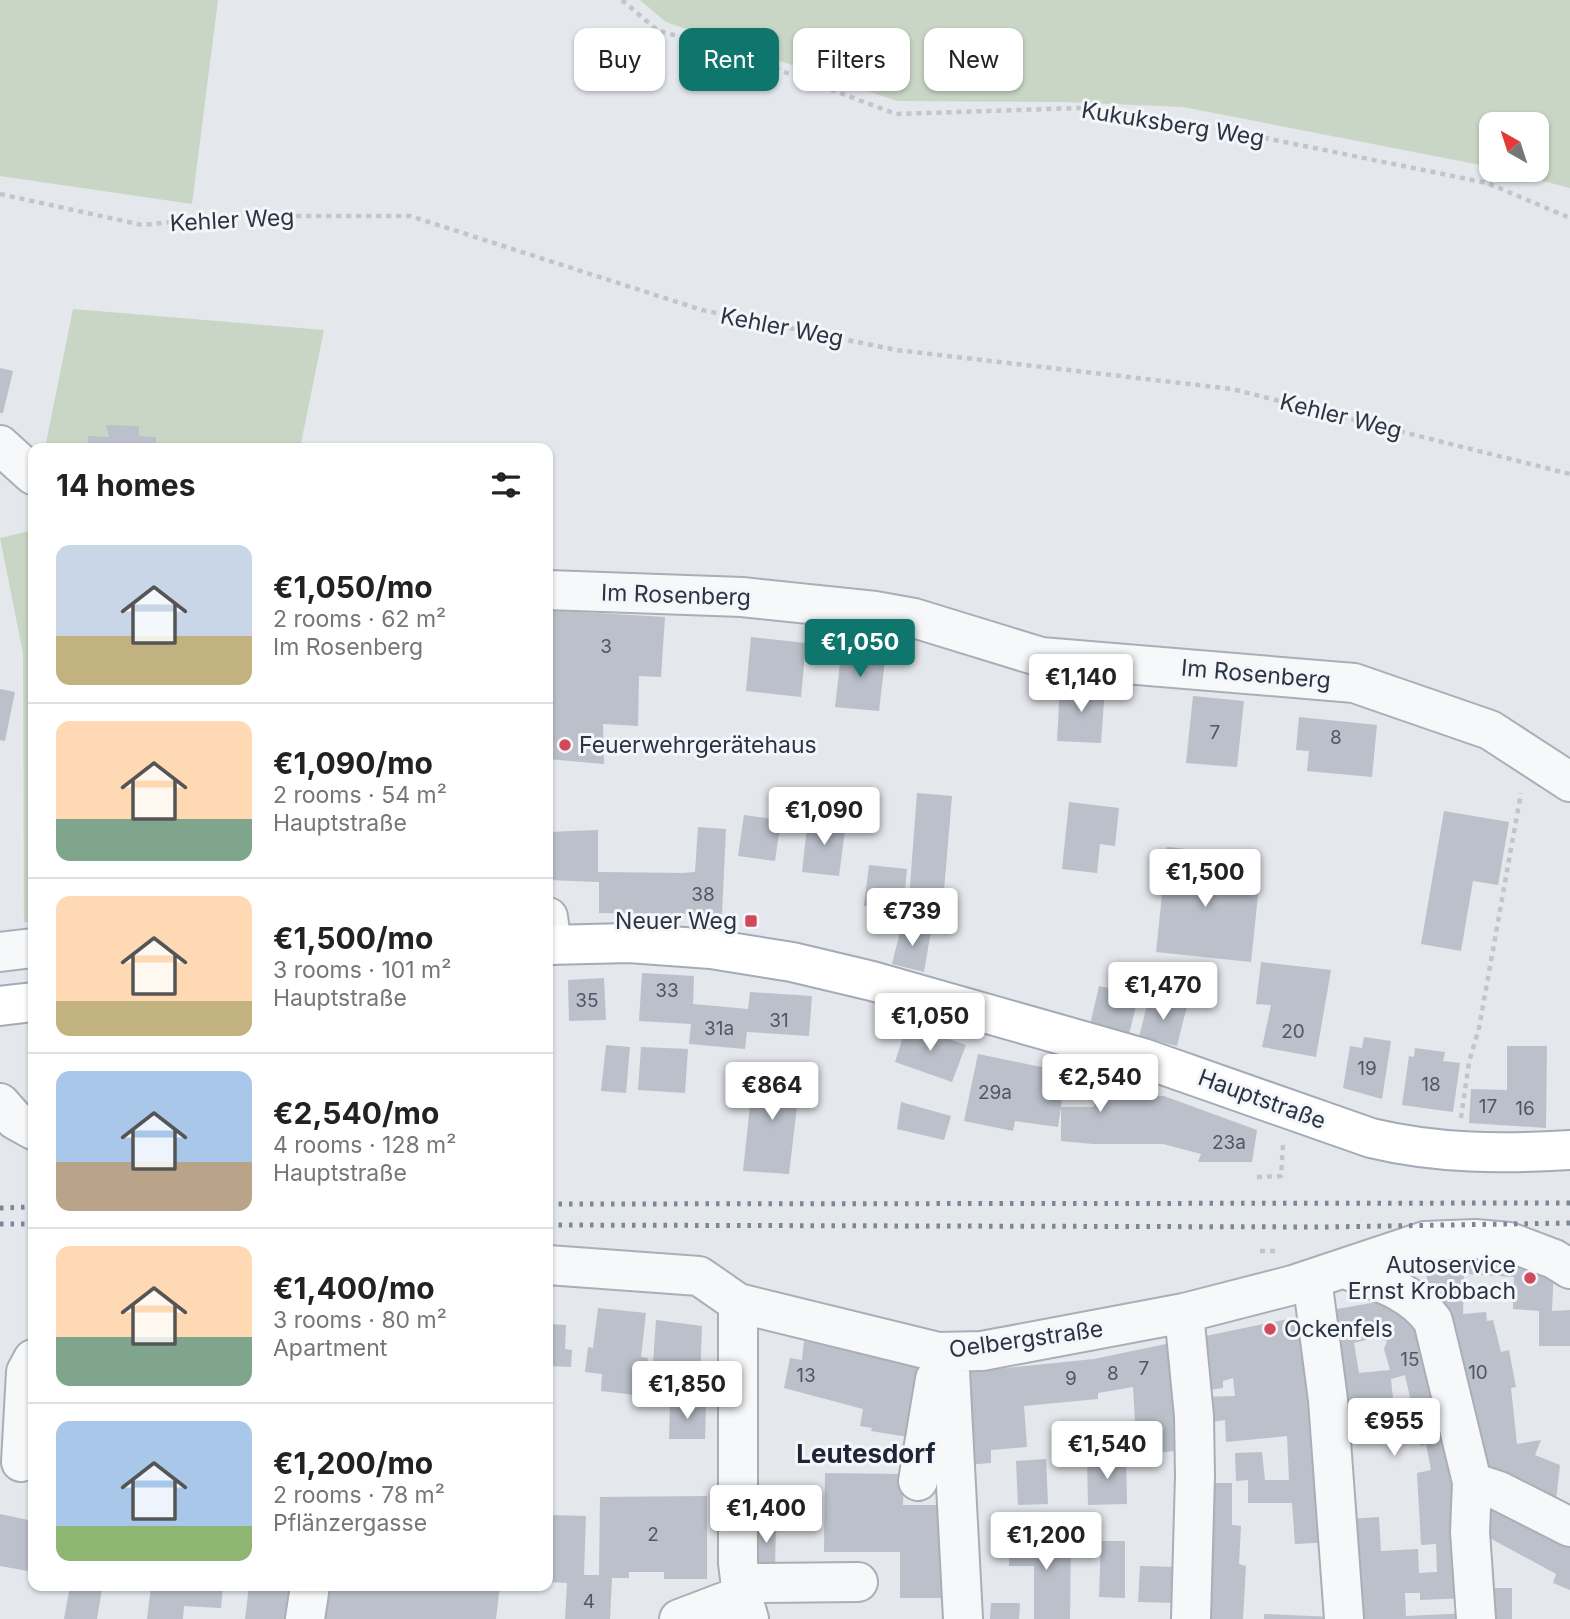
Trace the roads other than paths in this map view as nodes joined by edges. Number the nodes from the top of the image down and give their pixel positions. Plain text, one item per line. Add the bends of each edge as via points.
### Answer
1 (0, 445) edge
2 (28, 470) edge
3 (553, 590) edge
4 (1570, 782) edge
5 (553, 936) edge
6 (28, 949) edge
7 (0, 952) edge
8 (28, 1003) edge
9 (0, 1006) edge
10 (1, 1105) edge
11 (28, 1127) edge
12 (1570, 1150) edge
13 (553, 1265) edge
14 (1570, 1269) edge
15 (1329, 1274) junction
16 (738, 1303) junction
17 (1184, 1313) junction
18 (946, 1361) junction
19 (28, 1368) edge
20 (18, 1462) edge
21 (918, 1480) dead end
22 (1472, 1482) junction
23 (1570, 1527) edge
24 (858, 1582) dead end
25 (309, 1591) edge
26 (746, 1607) edge
27 (305, 1619) edge
28 (679, 1619) edge
29 (962, 1619) edge
30 (1191, 1619) edge
31 (1344, 1619) edge
32 (1476, 1619) edge

1 - 2 street
3 - 4 street, Im Rosenberg via 742,597 875,611 914,618 1041,657 1354,683 1490,730
5 - 12 main road, Hauptstraße via 670,944 792,962 872,981 1143,1058 1371,1138 1459,1153
6 - 7 street
8 - 9 main road
10 - 11 street
13 - 16 street, Oelbergstraße via 699,1276
14 - 15 street, Oelbergstraße via 1509,1242 1475,1239 1413,1243
15 - 17 street, Oelbergstraße
15 - 22 street via 1407,1296 1433,1321
15 - 31 street via 1328,1400
16 - 18 street, Oelbergstraße
16 - 26 street via 738,1563
17 - 18 street, Oelbergstraße
17 - 30 street via 1194,1416
18 - 21 street
18 - 29 street
19 - 20 street
22 - 23 street
22 - 32 street
24 - 26 street via 758,1583
25 - 27 street
26 - 28 street

